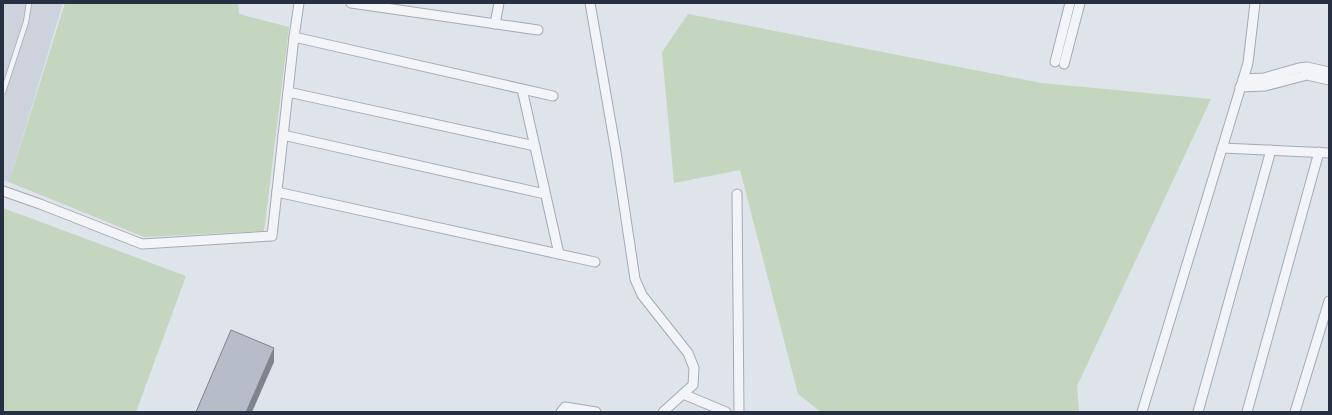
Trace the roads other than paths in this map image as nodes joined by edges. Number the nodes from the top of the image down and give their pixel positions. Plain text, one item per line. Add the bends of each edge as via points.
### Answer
1 (30, 3) edge
2 (299, 3) edge
3 (351, 3) edge
4 (499, 3) edge
5 (590, 3) edge
6 (1070, 3) edge
7 (1080, 3) edge
8 (1255, 3) edge
9 (495, 24) junction
10 (538, 30) dead end
11 (294, 37) junction
12 (1055, 62) dead end
13 (1064, 64) dead end
14 (1329, 72) edge
15 (1329, 80) edge
16 (1242, 83) junction
17 (522, 89) junction
18 (3, 92) edge
19 (288, 92) junction
20 (553, 96) dead end
21 (283, 135) junction
22 (535, 146) junction
23 (1222, 148) junction
24 (1271, 150) junction
25 (1319, 152) junction
26 (1329, 153) edge
27 (3, 191) edge
28 (277, 192) junction
29 (545, 194) junction
30 (737, 194) dead end
31 (559, 254) junction
32 (594, 262) dead end
33 (1329, 301) edge
34 (683, 394) junction
35 (560, 412) edge
36 (596, 412) edge
37 (663, 412) edge
38 (726, 412) edge
39 (739, 412) edge
40 (1142, 412) edge
41 (1198, 412) edge
42 (1247, 412) edge
43 (1294, 412) edge

1 - 18 lane
2 - 11 street
3 - 9 street
4 - 9 street
5 - 34 street via 635,279 642,296 688,353 694,368 693,385
6 - 12 street
7 - 13 street
8 - 16 street via 1248,63
9 - 10 street
11 - 17 street
11 - 19 street
14 - 16 street via 1315,68 1299,68
15 - 16 street via 1307,75 1265,86
16 - 23 street
17 - 20 street
17 - 22 street
19 - 21 street
19 - 22 street
21 - 28 street
21 - 29 street
22 - 29 street
23 - 24 street
23 - 40 street
24 - 25 street
24 - 41 street
25 - 26 street
25 - 42 street
27 - 28 street via 142,244 272,236
28 - 31 street
29 - 31 street
30 - 39 street
31 - 32 street
33 - 43 street
34 - 37 street
34 - 38 street
35 - 36 street via 566,408

